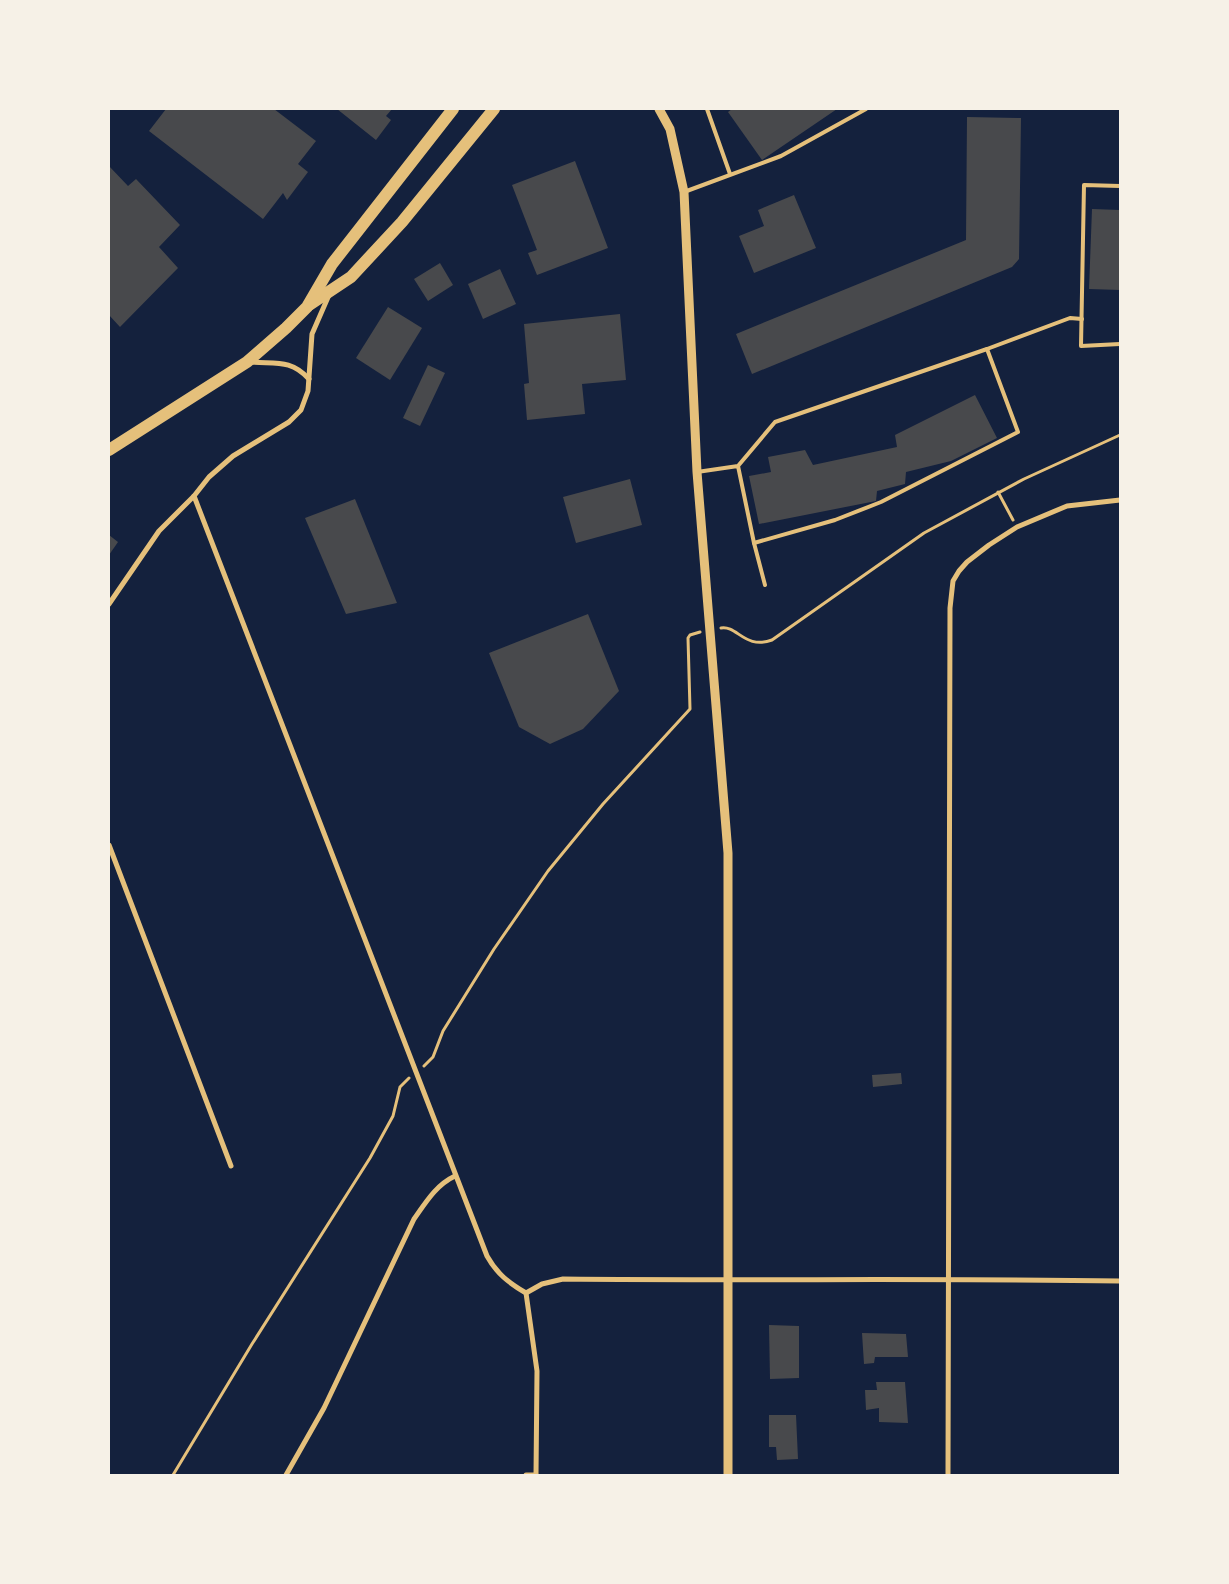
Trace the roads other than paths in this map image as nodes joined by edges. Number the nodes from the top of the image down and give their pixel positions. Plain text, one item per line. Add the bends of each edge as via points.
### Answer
1 (453, 109) edge
2 (494, 109) edge
3 (659, 109) edge
4 (707, 109) edge
5 (866, 109) edge
6 (730, 174) junction
7 (1120, 186) edge
8 (684, 192) junction
9 (331, 292) junction
10 (307, 307) junction
11 (1082, 319) junction
12 (1120, 344) edge
13 (987, 349) junction
14 (247, 362) junction
15 (309, 379) junction
16 (109, 450) edge
17 (738, 466) junction
18 (697, 472) junction
19 (194, 496) junction
20 (1120, 500) edge
21 (754, 543) junction
22 (765, 585) dead end
23 (109, 604) edge
24 (109, 845) edge
25 (231, 1166) dead end
26 (455, 1176) junction
27 (948, 1278) junction
28 (729, 1280) junction
29 (1120, 1281) edge
30 (526, 1294) junction
31 (286, 1475) edge
32 (526, 1475) edge
33 (536, 1475) edge
34 (728, 1475) edge
35 (948, 1475) edge

1 - 10 main road via 332,264
2 - 9 main road via 402,222 351,277
3 - 8 street via 670,129
4 - 6 lane
5 - 6 lane via 781,156
6 - 8 lane
7 - 11 lane via 1084,185
8 - 18 street
9 - 10 main road
9 - 15 street via 312,334
10 - 14 main road
11 - 12 lane via 1081,346
11 - 13 lane via 1070,318
13 - 17 lane via 775,422
13 - 21 lane via 1018,432 881,502 835,520
14 - 15 street via 289,363
14 - 16 main road
15 - 19 street via 302,410 289,422 233,456 209,477
17 - 18 lane
17 - 21 lane
18 - 28 street via 728,853
19 - 23 street via 159,531
19 - 26 street
20 - 27 street via 1067,506 1017,527 966,562 953,581 950,608
21 - 22 lane
24 - 25 street
26 - 30 street via 494,1269 504,1280
26 - 31 street via 434,1192 414,1219 324,1408
27 - 28 street
27 - 29 street
27 - 35 street
28 - 30 street via 563,1279 542,1284
28 - 34 street
30 - 33 street via 537,1371
32 - 33 street

